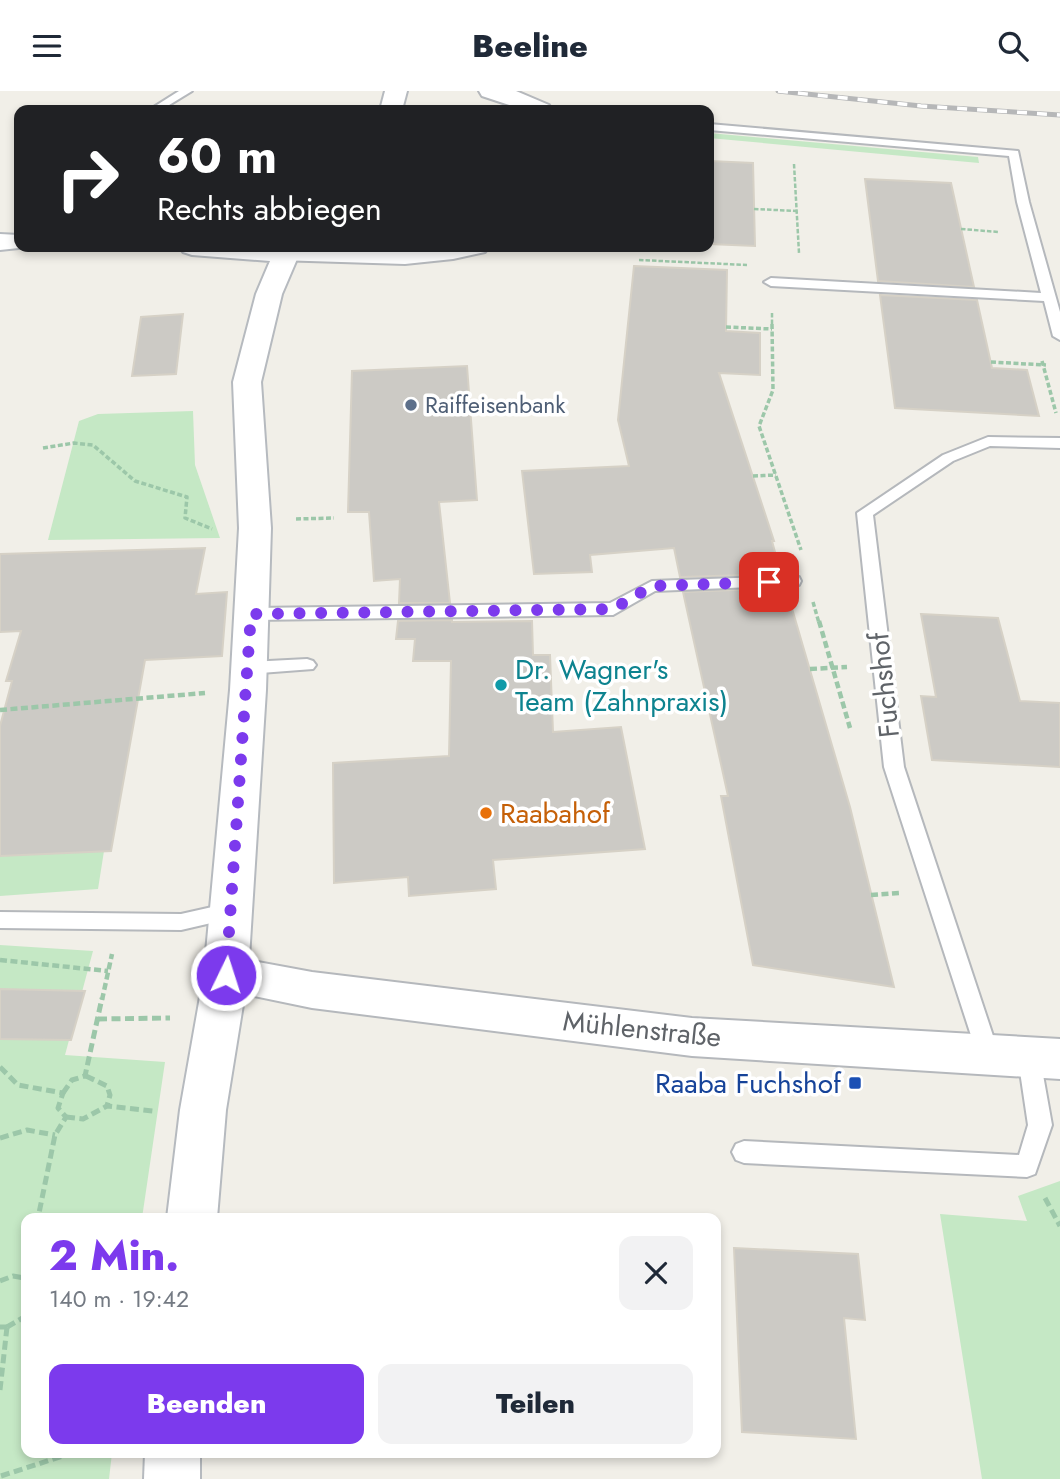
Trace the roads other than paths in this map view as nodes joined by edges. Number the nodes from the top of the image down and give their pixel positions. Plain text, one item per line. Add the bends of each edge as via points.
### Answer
1 (187, 91) edge
2 (490, 91) edge
3 (163, 105) edge
4 (530, 105) edge
5 (714, 127) edge
6 (290, 252) edge
7 (303, 252) edge
8 (455, 252) edge
9 (771, 282) road end
10 (1049, 297) junction
11 (1060, 336) edge
12 (1060, 443) edge
13 (793, 581) dead end
14 (251, 614) junction
15 (307, 665) dead end
16 (248, 679) junction
17 (230, 911) junction
18 (0, 921) edge
19 (226, 975) junction
20 (1026, 1058) edge
21 (744, 1152) dead end
22 (193, 1213) edge
23 (173, 1458) edge
24 (172, 1479) edge

1 - 3 lane
2 - 4 main road
5 - 10 lane via 1014,153
6 - 14 main road via 268,294 247,381 255,528
7 - 8 main road via 375,258
9 - 10 lane
10 - 11 lane
12 - 20 lane, Fuchshof via 988,441 948,458 865,513 894,768
13 - 14 lane via 652,586 613,609
14 - 16 main road
15 - 16 lane
16 - 17 main road
17 - 18 lane via 181,922
17 - 19 main road
19 - 20 main road, Mühlenstraße via 312,990 692,1037
19 - 22 main road via 203,1110
20 - 21 lane via 1040,1125 1027,1166
23 - 24 main road

